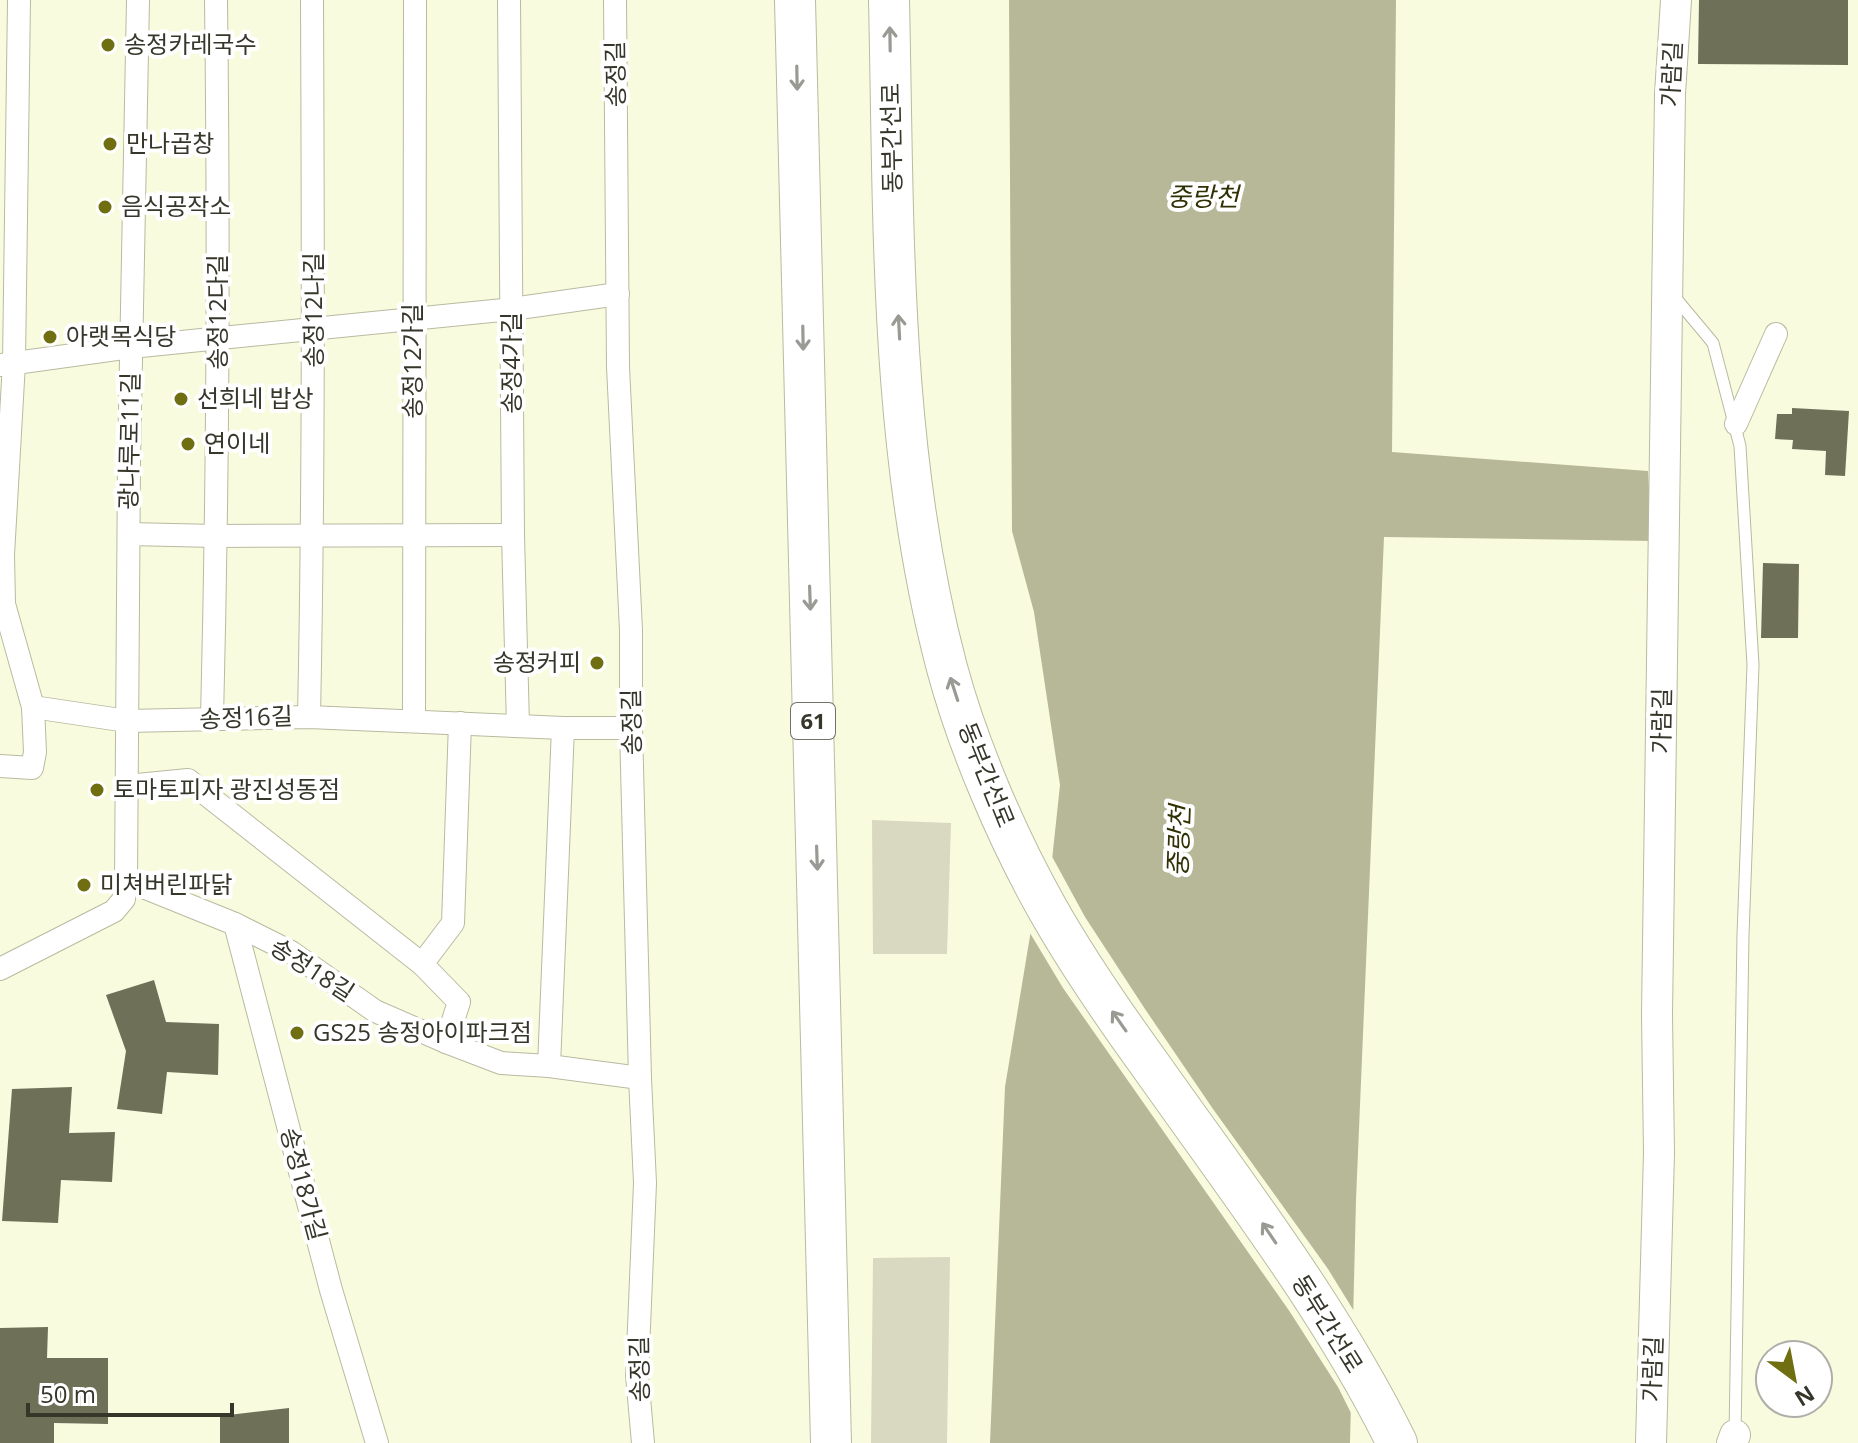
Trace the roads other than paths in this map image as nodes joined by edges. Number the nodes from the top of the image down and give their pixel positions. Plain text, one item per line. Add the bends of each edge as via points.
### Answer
1 (19, 0) edge
2 (138, 0) edge
3 (216, 0) edge
4 (312, 0) edge
5 (415, 0) edge
6 (509, 0) edge
7 (615, 0) edge
8 (795, 0) edge
9 (889, 0) edge
10 (1676, 0) edge
11 (1668, 289) junction
12 (618, 294) junction
13 (512, 309) junction
14 (413, 319) junction
15 (314, 329) junction
16 (1776, 334) dead end
17 (218, 338) junction
18 (131, 347) junction
19 (7, 364) edge
20 (1736, 424) junction
21 (129, 534) junction
22 (313, 535) junction
23 (513, 535) junction
24 (216, 536) junction
25 (413, 536) junction
26 (33, 707) junction
27 (309, 717) junction
28 (212, 719) junction
29 (127, 721) junction
30 (414, 721) junction
31 (460, 723) junction
32 (518, 726) junction
33 (563, 728) junction
34 (631, 728) junction
35 (0, 766) edge
36 (127, 786) junction
37 (126, 880) junction
38 (235, 924) junction
39 (422, 964) junction
40 (0, 969) edge
41 (446, 1042) junction
42 (549, 1066) junction
43 (640, 1078) junction
44 (1734, 1440) edge
45 (377, 1443) edge
46 (643, 1443) edge
47 (831, 1443) edge
48 (1397, 1443) edge
49 (1651, 1443) edge

1 - 19 street
2 - 18 street, 광나루로11길
3 - 17 street, 송정12다길
4 - 15 street, 송정12나길
5 - 14 street, 송정12가길
6 - 13 street, 송정4가길
7 - 12 street, 송정길
8 -> 47 highway, 61
48 -> 9 highway, 동부간선로 via 1336,1334 1084,970 1020,855 968,734 929,593 903,405
10 - 11 street, 가람길
11 - 20 lane via 1713,343
11 - 49 street, 가람길
12 - 13 street
12 - 34 street, 송정길
13 - 14 street
13 - 23 street, 송정4가길
14 - 15 street
14 - 25 street, 송정12가길
15 - 17 street
15 - 22 street, 송정12나길
16 - 20 street
17 - 18 street
17 - 24 street, 송정12다길
18 - 19 street
18 - 21 street, 광나루로11길
19 - 26 street via 4,604
20 - 44 lane via 1753,665
21 - 24 street
21 - 29 street, 광나루로11길
22 - 24 street
22 - 25 street
22 - 27 street, 송정12나길
23 - 25 street
23 - 32 street, 송정4가길
24 - 28 street, 송정12다길
25 - 30 street, 송정12가길
26 - 29 street, 송정16길
26 - 35 street via 32,768
27 - 28 street, 송정16길
27 - 30 street, 송정16길
28 - 29 street, 송정16길
29 - 36 street, 광나루로11길
30 - 31 street, 송정16길
31 - 32 street, 송정16길
31 - 39 street via 453,923
32 - 33 street, 송정16길
33 - 34 street, 송정16길
33 - 42 street
34 - 43 street, 송정길
36 - 37 street, 광나루로11길
36 - 39 street via 188,780
37 - 38 street, 송정18길
37 - 40 street, 광나루로11길 via 124,899 114,911
38 - 41 street, 송정18길 via 291,952 375,1011
38 - 45 street, 송정18가길
39 - 41 street via 459,1002
41 - 42 street, 송정18길 via 501,1063
42 - 43 street, 송정18길
43 - 46 street, 송정길 via 645,1183 637,1375

